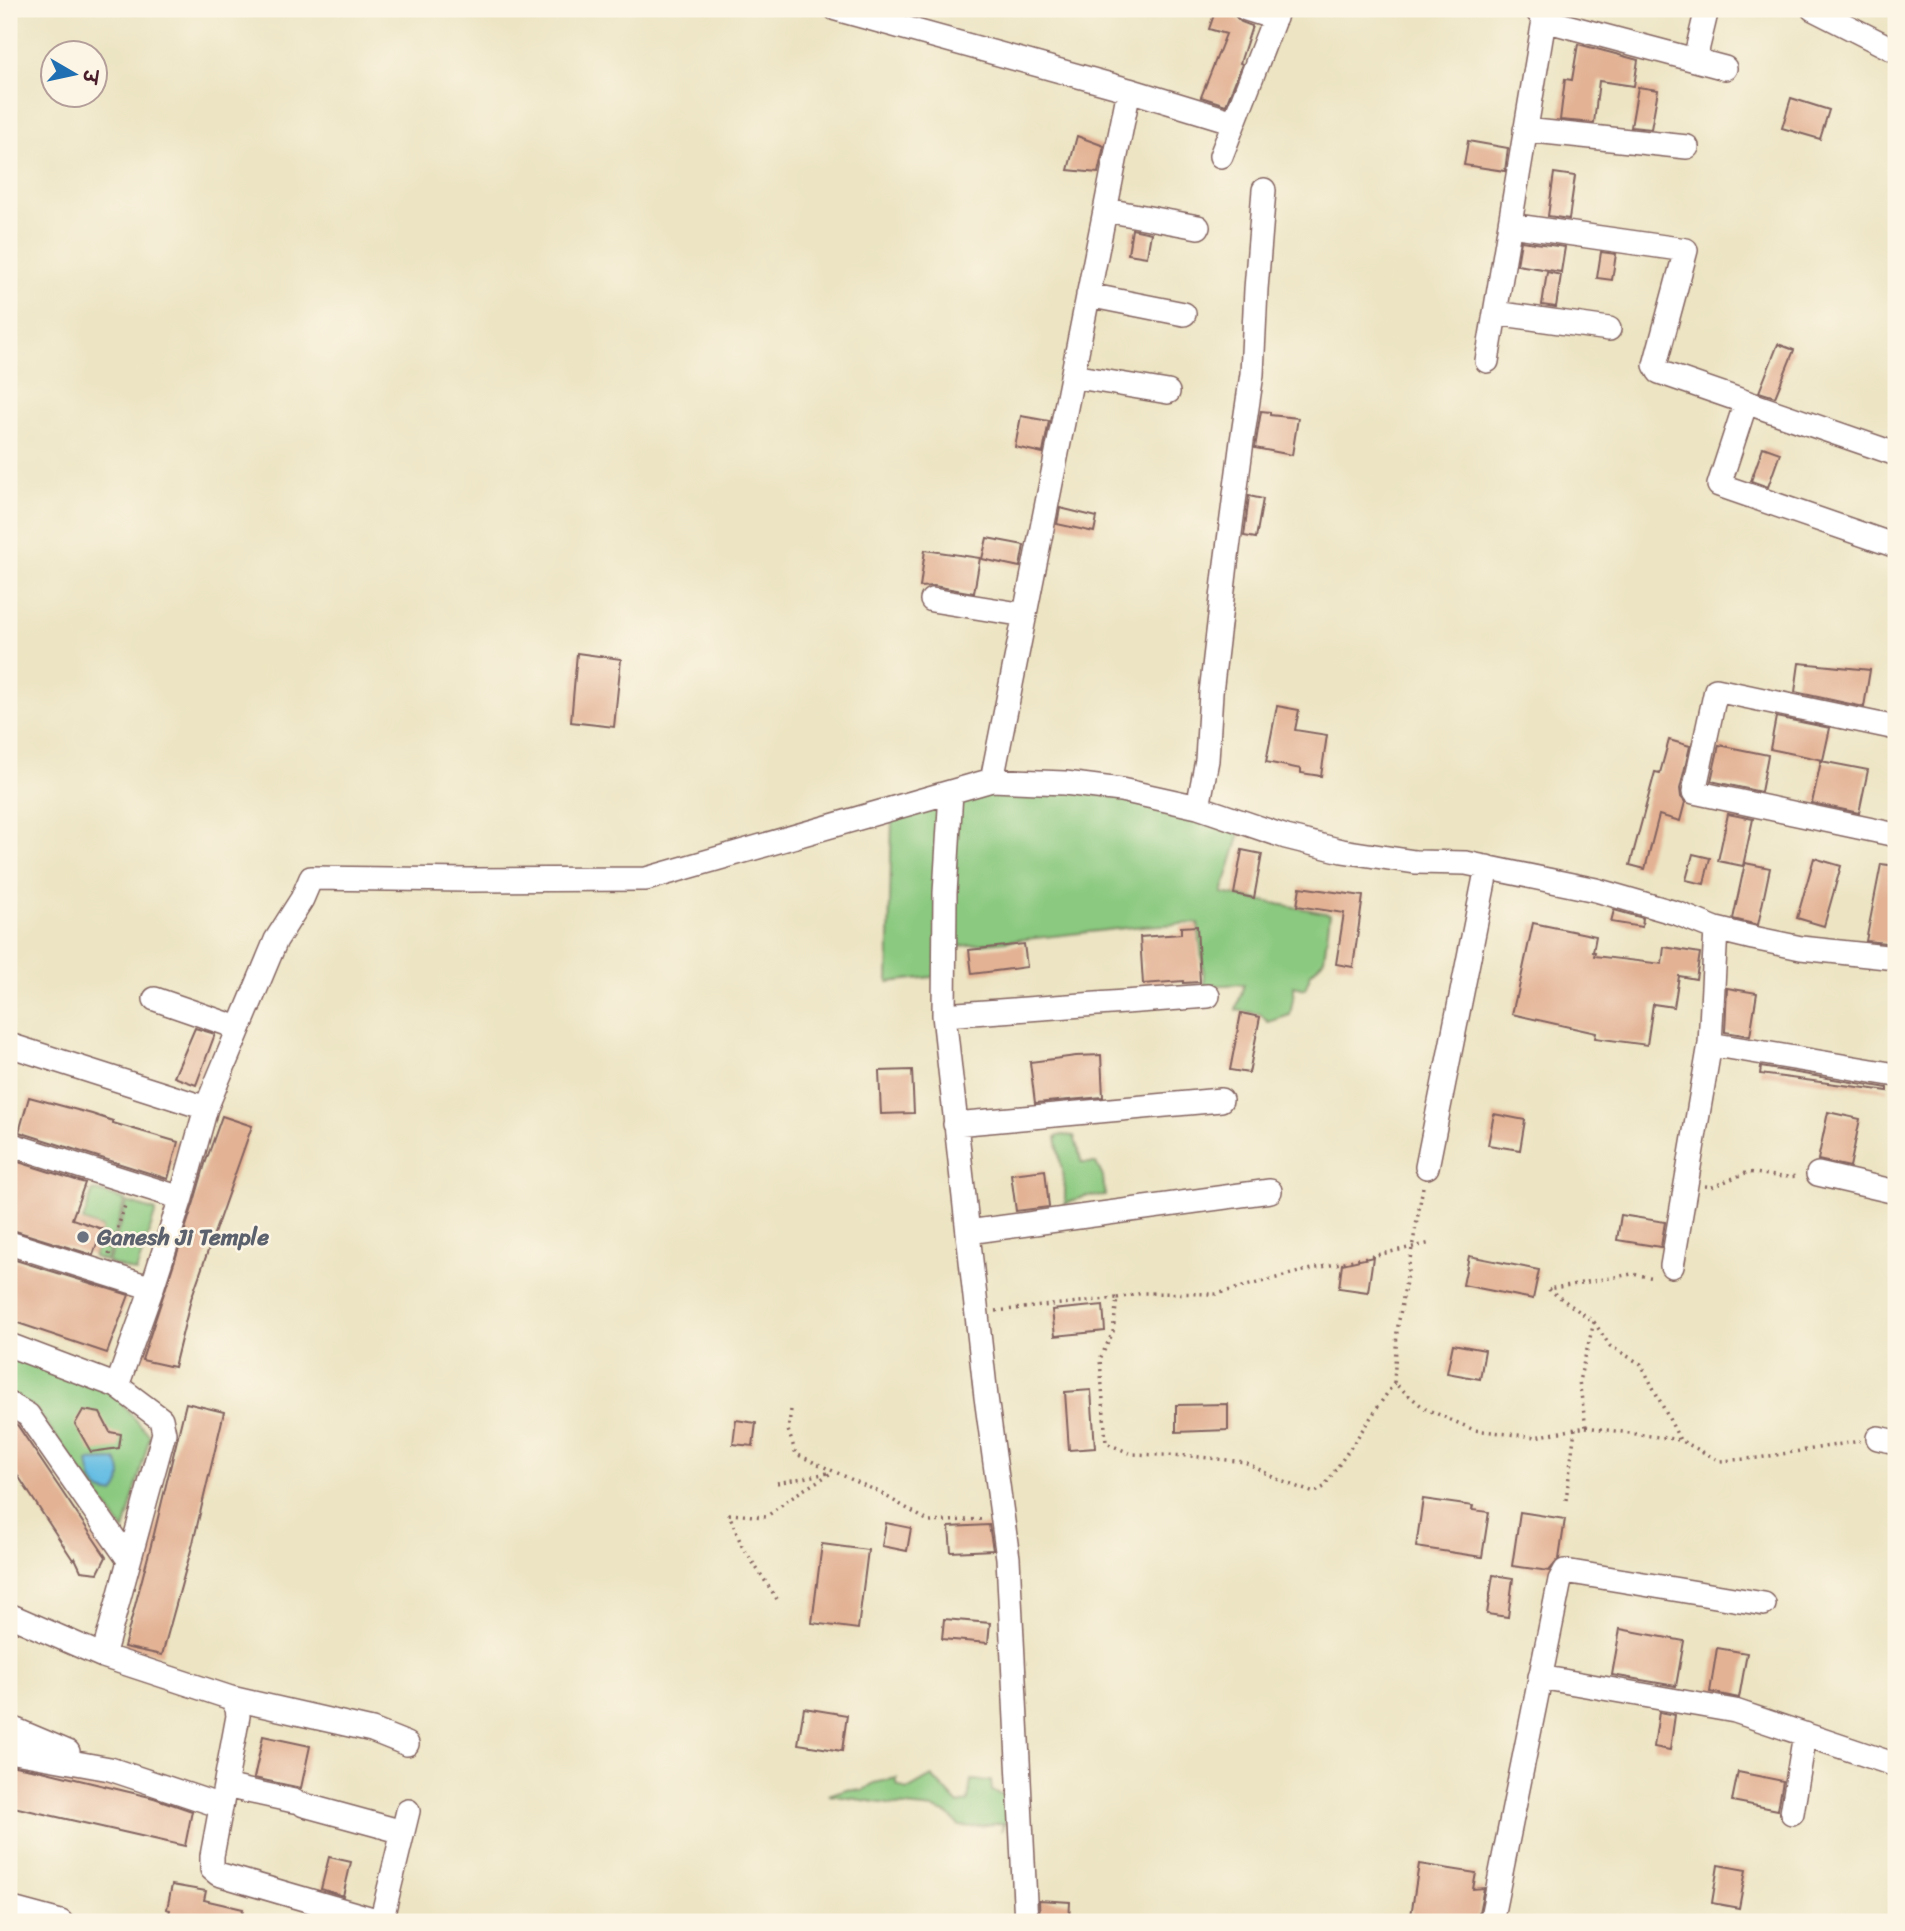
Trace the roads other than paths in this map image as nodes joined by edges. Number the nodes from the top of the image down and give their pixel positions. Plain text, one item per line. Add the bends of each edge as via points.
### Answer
1 (836, 9) edge
2 (1246, 9) edge
3 (1707, 9) edge
4 (1813, 9) edge
5 (1276, 13) edge
6 (1540, 15) edge
7 (1896, 51) edge
8 (1695, 59) junction
9 (1725, 68) dead end
10 (1129, 90) junction
11 (1234, 122) junction
12 (1525, 130) junction
13 (1687, 147) dead end
14 (1221, 156) dead end
15 (1264, 190) dead end
16 (1105, 210) junction
17 (1510, 225) junction
18 (1198, 227) dead end
19 (1088, 295) junction
20 (1495, 313) junction
21 (1184, 314) dead end
22 (1609, 329) dead end
23 (1487, 361) dead end
24 (1072, 376) junction
25 (1168, 392) dead end
26 (1746, 402) junction
27 (1896, 454) edge
28 (1896, 546) edge
29 (932, 600) dead end
30 (1025, 615) junction
31 (1896, 729) edge
32 (992, 780) junction
33 (950, 792) junction
34 (1198, 807) junction
35 (1896, 835) edge
36 (1487, 867) junction
37 (1716, 929) junction
38 (1896, 958) edge
39 (1208, 996) dead end
40 (155, 999) dead end
41 (944, 1015) junction
42 (239, 1028) junction
43 (1710, 1044) junction
44 (9, 1045) edge
45 (1896, 1075) edge
46 (1221, 1100) dead end
47 (206, 1108) junction
48 (955, 1124) junction
49 (9, 1143) edge
50 (1427, 1167) road end
51 (1818, 1174) road end
52 (1270, 1191) dead end
53 (1896, 1192) edge
54 (181, 1198) junction
55 (968, 1232) junction
56 (9, 1243) edge
57 (1672, 1266) road end
58 (152, 1288) junction
59 (9, 1345) edge
60 (117, 1386) junction
61 (9, 1404) edge
62 (129, 1560) junction
63 (1764, 1604) dead end
64 (9, 1615) edge
65 (103, 1656) junction
66 (1540, 1677) junction
67 (231, 1698) junction
68 (9, 1727) edge
69 (1805, 1734) junction
70 (407, 1744) dead end
71 (9, 1751) edge
72 (1896, 1765) edge
73 (110, 1769) junction
74 (223, 1796) junction
75 (1792, 1813) dead end
76 (9, 1908) edge
77 (61, 1922) edge
78 (382, 1922) edge
79 (1026, 1922) edge
80 (1491, 1922) edge

1 - 10 street
2 - 5 street
3 - 8 street
4 - 7 street
5 - 11 street
6 - 8 street
6 - 12 street
8 - 9 street
10 - 11 street
10 - 16 street
11 - 14 street
12 - 13 street
12 - 17 street
15 - 34 street via 1252,374
16 - 18 street
16 - 19 street
17 - 20 street
17 - 26 street via 1686,250 1655,365 1670,377
19 - 21 street
19 - 24 street
20 - 22 street
20 - 23 street
24 - 25 street
24 - 30 street
26 - 27 street
26 - 28 street via 1719,485
29 - 30 street
30 - 32 street
31 - 35 street via 1716,690 1694,792
32 - 33 street
32 - 34 street via 1121,790
33 - 41 street
33 - 42 street via 646,879 311,878 276,940
34 - 36 street via 1342,851
36 - 37 street via 1596,890
36 - 50 street
37 - 38 street via 1801,948
37 - 43 street
39 - 41 street
40 - 42 street
41 - 48 street
42 - 47 street
43 - 45 street
43 - 57 street
44 - 47 street
46 - 48 street
47 - 54 street
48 - 55 street
49 - 54 street
51 - 53 street
52 - 55 street
54 - 58 street
55 - 79 street via 1008,1558
56 - 58 street
58 - 60 street
59 - 60 street
60 - 62 street via 161,1419 164,1433
61 - 62 street via 28,1415
62 - 65 street
63 - 66 street via 1565,1571
64 - 65 street
65 - 67 street
66 - 69 street via 1735,1711
66 - 80 street
67 - 70 street via 372,1730
67 - 74 street via 239,1716
68 - 73 street
69 - 72 street
69 - 75 street
71 - 73 street
73 - 74 street
74 - 78 street via 211,1864 215,1872
74 - 78 street via 406,1821
76 - 77 street

